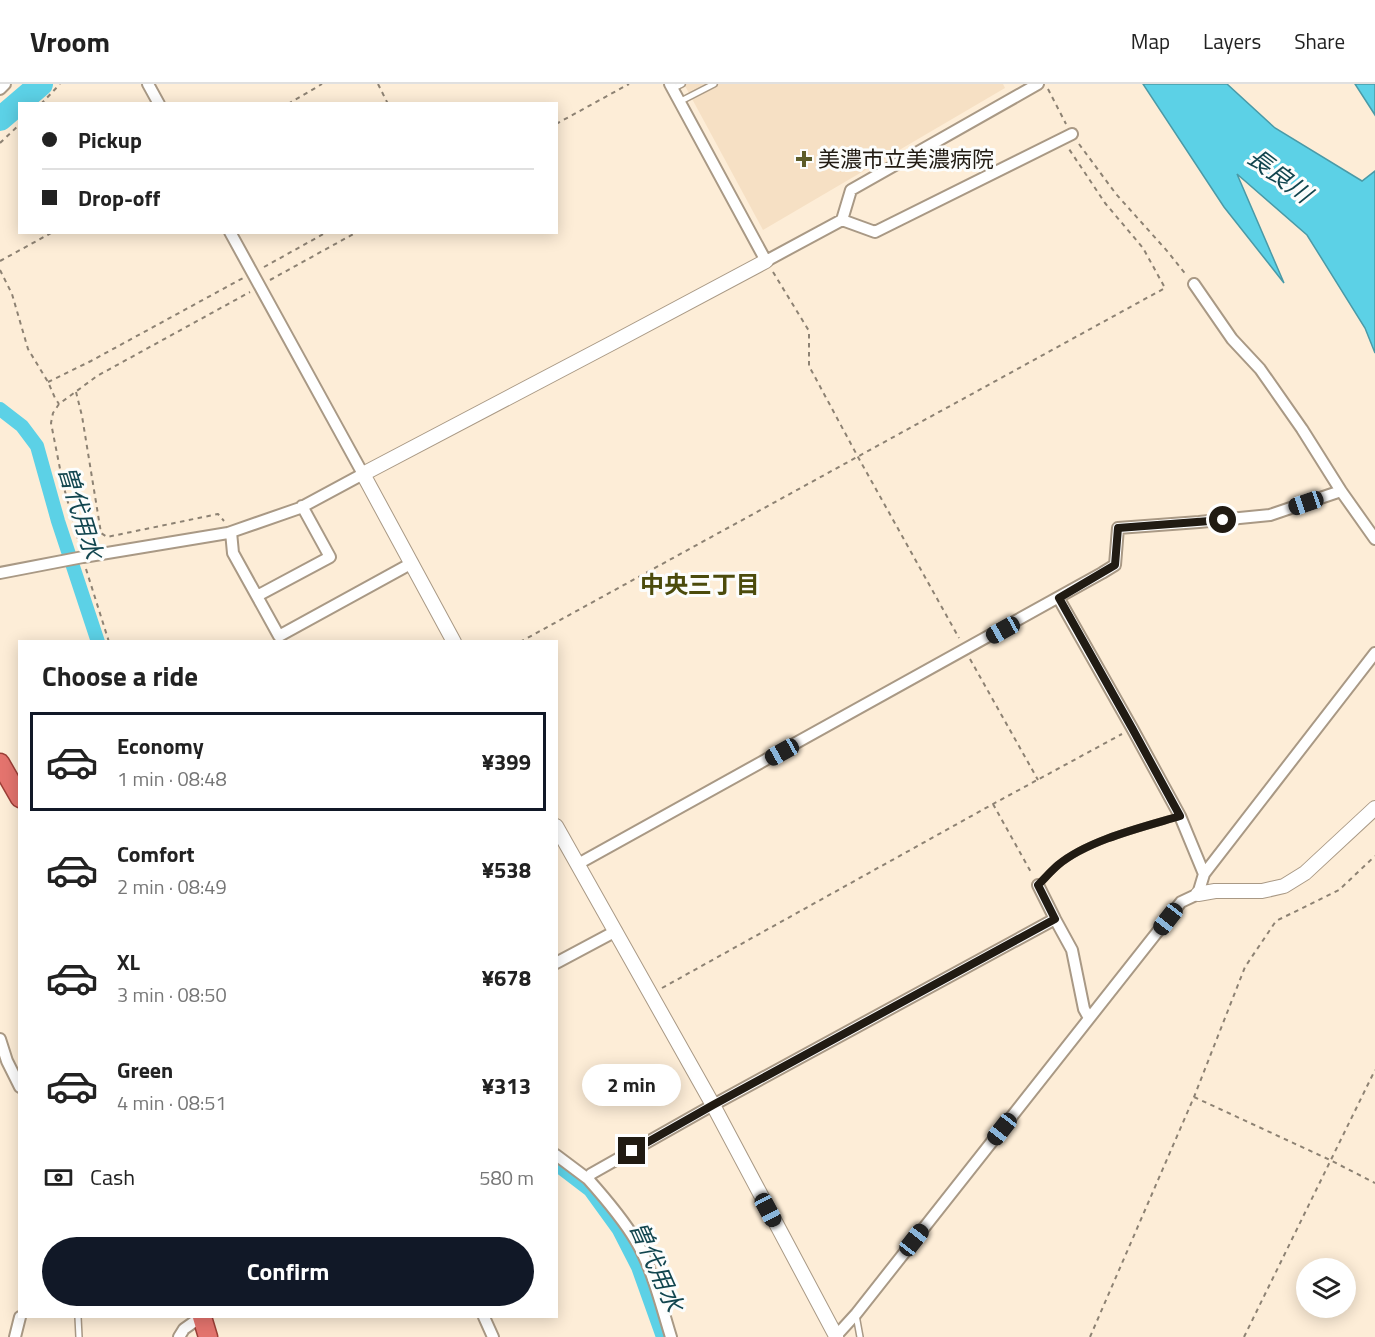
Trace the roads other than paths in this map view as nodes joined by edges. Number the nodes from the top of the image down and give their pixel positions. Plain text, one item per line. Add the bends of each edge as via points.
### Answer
1 (5, 84) edge
2 (148, 84) edge
3 (714, 84) edge
4 (1038, 84) edge
5 (675, 86) edge
6 (0, 89) edge
7 (158, 102) edge
8 (679, 102) junction
9 (1067, 137) road end
10 (842, 220) junction
11 (231, 234) edge
12 (766, 261) junction
13 (1194, 285) road end
14 (363, 474) junction
15 (1341, 491) junction
16 (302, 506) junction
17 (230, 533) junction
18 (1375, 540) edge
19 (412, 563) junction
20 (0, 573) edge
21 (257, 596) junction
22 (1059, 598) junction
23 (453, 640) edge
24 (1375, 652) edge
25 (0, 763) edge
26 (18, 794) edge
27 (1375, 808) edge
28 (1180, 816) junction
29 (558, 829) edge
30 (578, 864) junction
31 (1204, 874) junction
32 (1038, 885) joint
33 (1198, 894) junction
34 (1055, 919) junction
35 (616, 931) junction
36 (558, 962) edge
37 (1089, 1018) junction
38 (0, 1039) edge
39 (18, 1083) edge
40 (713, 1105) junction
41 (558, 1156) edge
42 (588, 1179) junction
43 (856, 1314) junction
44 (20, 1318) edge
45 (78, 1318) edge
46 (200, 1318) edge
47 (201, 1318) edge
48 (484, 1318) edge
49 (835, 1336) edge
50 (15, 1337) edge
51 (80, 1337) edge
52 (179, 1337) edge
53 (208, 1337) edge
54 (493, 1337) edge
55 (671, 1337) edge
56 (860, 1337) edge

1 - 6 street
2 - 7 street
3 - 8 lane
4 - 10 street via 851,190
5 - 8 street
8 - 12 street
9 - 10 street via 875,232
10 - 12 street
11 - 14 street
12 - 14 street
13 - 15 street via 1232,339 1260,369
14 - 16 street
14 - 19 street
15 - 18 street
15 - 22 street via 1270,515 1118,528 1115,565
16 - 17 street
16 - 21 street via 330,557
17 - 20 street
17 - 21 street via 233,553
19 - 21 street via 279,636
19 - 23 street
22 - 28 street
22 - 30 street
24 - 31 street
25 - 26 highway
27 - 33 street via 1305,873 1284,886
28 - 31 street
28 - 32 lane via 1084,849 1059,864
29 - 30 street
30 - 35 street
31 - 33 street
32 - 34 street
33 - 37 street via 1181,902
34 - 37 street via 1072,950
34 - 40 street
35 - 36 street
35 - 40 street
37 - 43 street
38 - 39 street
40 - 42 street
40 - 49 street
41 - 42 street
42 - 55 street via 636,1242 651,1274
43 - 49 street
43 - 56 lane
44 - 50 street
45 - 51 lane
46 - 52 street
47 - 53 highway
48 - 54 street

